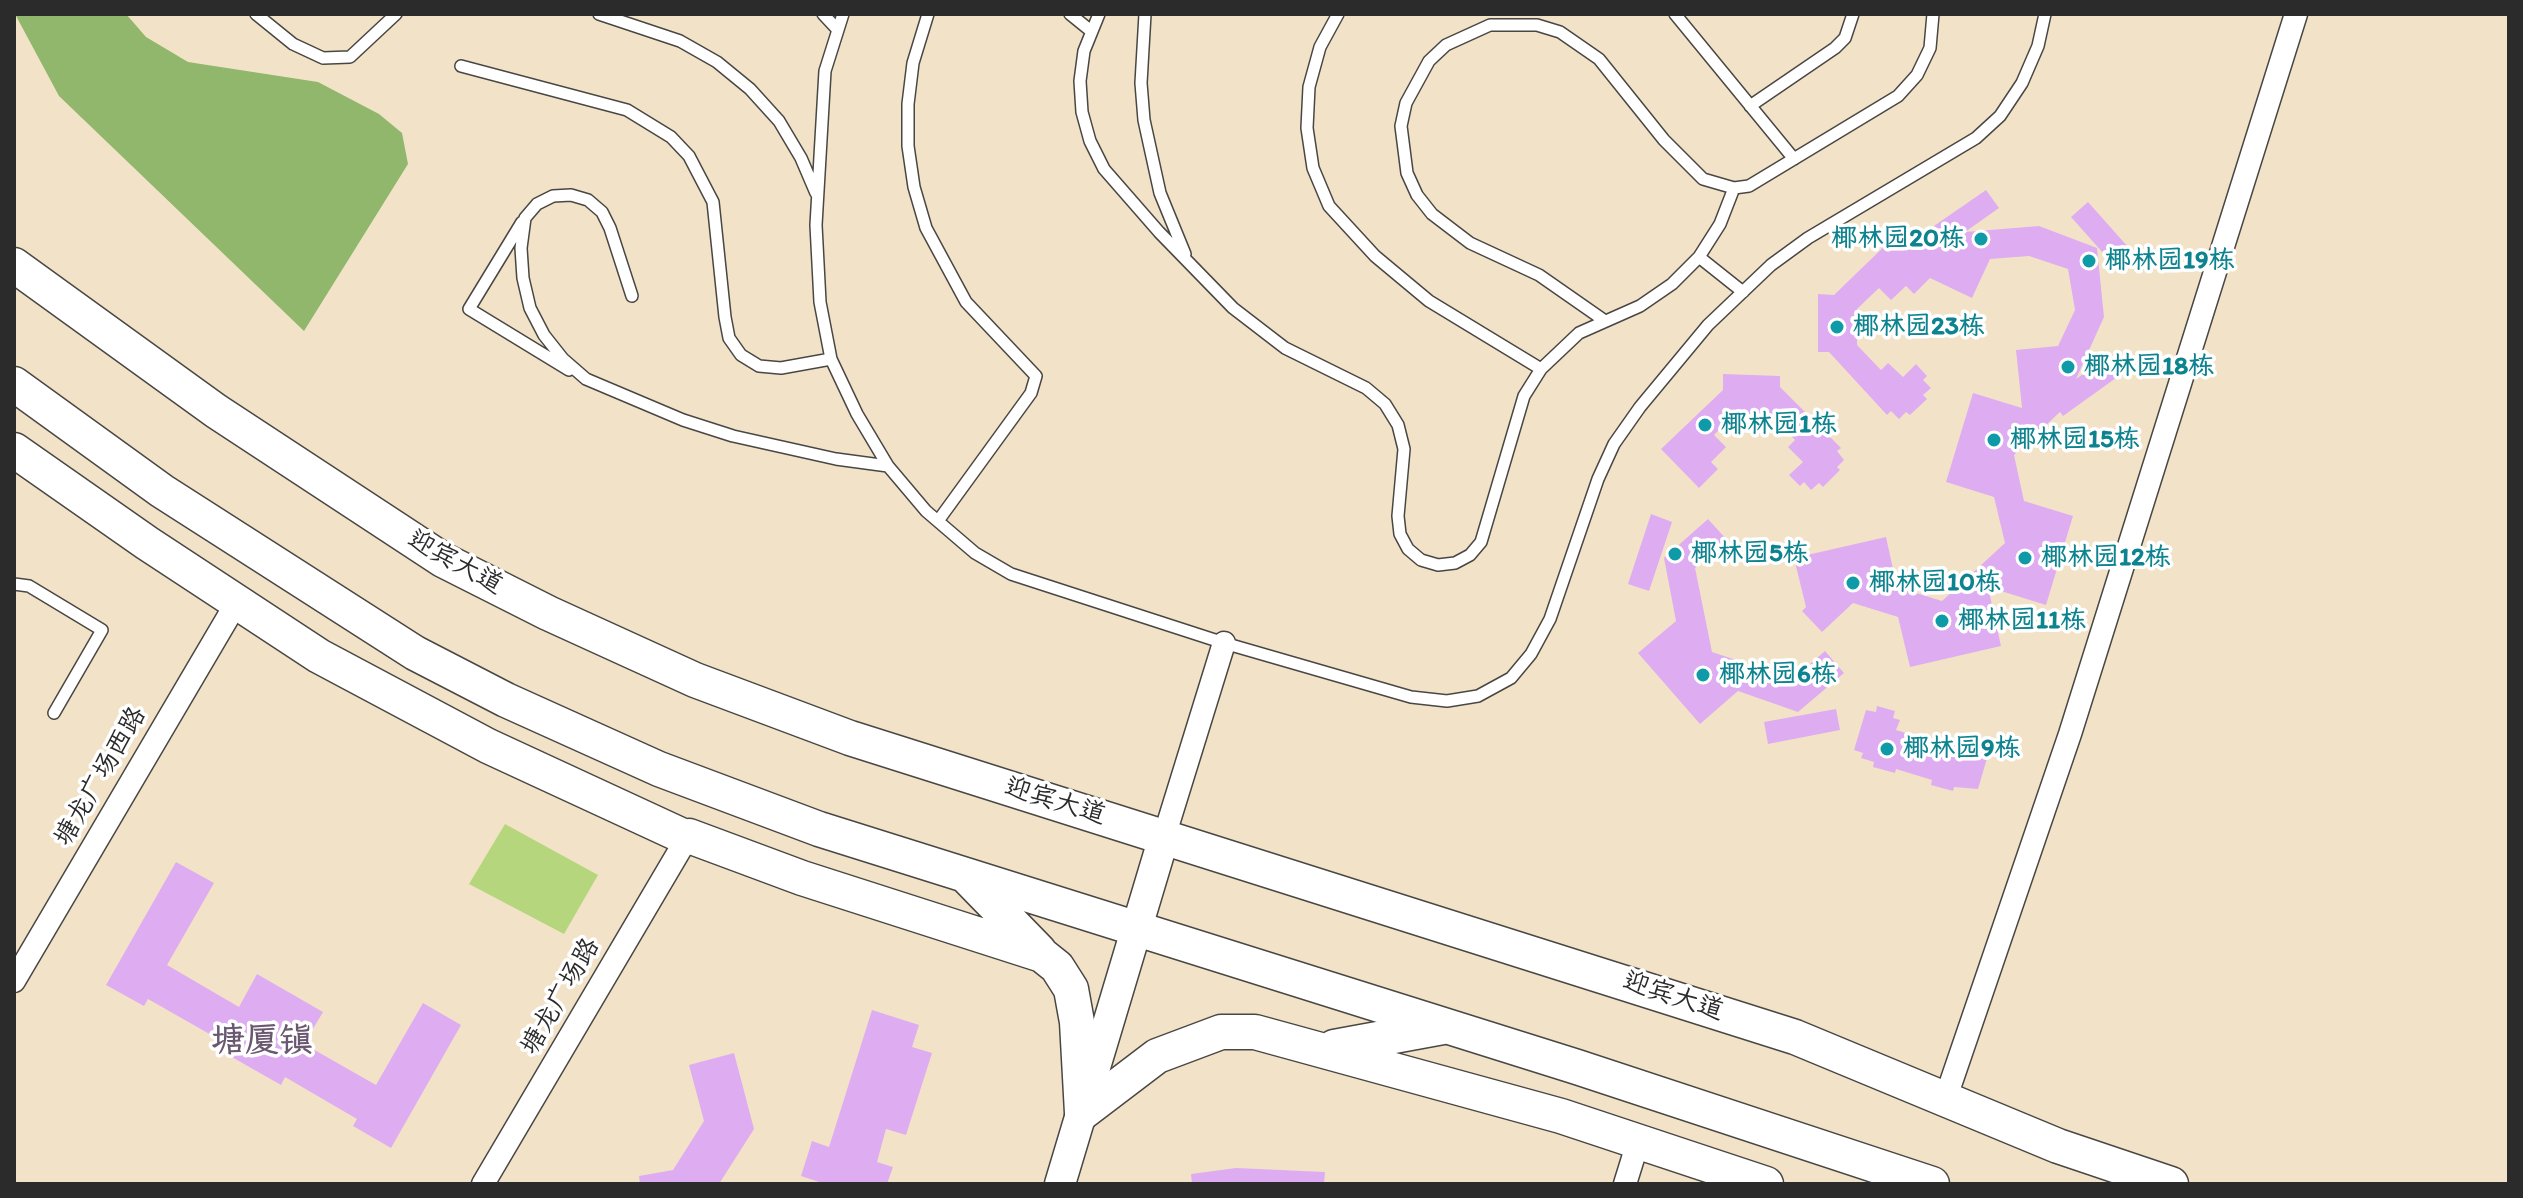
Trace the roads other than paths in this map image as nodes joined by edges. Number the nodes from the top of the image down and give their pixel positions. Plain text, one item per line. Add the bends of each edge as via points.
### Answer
1 (256, 14) edge
2 (599, 14) edge
3 (823, 14) edge
4 (843, 14) edge
5 (928, 14) edge
6 (1070, 14) edge
7 (1099, 14) edge
8 (1145, 14) edge
9 (1338, 14) edge
10 (1675, 14) edge
11 (1853, 14) edge
12 (1933, 14) edge
13 (2045, 14) edge
14 (2296, 14) edge
15 (393, 15) edge
16 (837, 29) junction
17 (1091, 31) junction
18 (461, 66) dead end
19 (1750, 106) junction
20 (1794, 159) junction
21 (1734, 188) junction
22 (818, 197) junction
23 (525, 218) junction
24 (1699, 257) junction
25 (1189, 261) junction
26 (14, 265) edge
27 (1743, 292) junction
28 (632, 296) dead end
29 (1605, 321) junction
30 (831, 359) junction
31 (1541, 369) junction
32 (586, 379) junction
33 (14, 384) edge
34 (30, 407) edge
35 (14, 450) edge
36 (111, 455) junction
37 (888, 466) junction
38 (938, 521) junction
39 (147, 543) junction
40 (14, 584) edge
41 (237, 602) junction
42 (1224, 643) junction
43 (415, 653) junction
44 (319, 656) junction
45 (54, 713) dead end
46 (766, 809) junction
47 (688, 837) junction
48 (1164, 837) junction
49 (964, 874) junction
50 (1136, 928) junction
51 (1042, 955) junction
52 (14, 981) edge
53 (1448, 1026) junction
54 (1326, 1049) junction
55 (1945, 1100) junction
56 (1082, 1113) junction
57 (1638, 1142) junction
58 (483, 1184) edge
59 (1060, 1184) edge
60 (1625, 1184) edge
61 (1766, 1184) edge
62 (1932, 1184) edge
63 (2171, 1184) edge

1 - 15 lane via 293,44 323,58 350,57
2 - 22 lane via 680,41 750,89 794,145
3 - 16 lane
4 - 16 lane
5 - 38 lane via 913,63 908,104 910,160 926,228 966,302 1036,376 1031,393
6 - 17 lane
7 - 17 lane
8 - 25 lane via 1141,83 1150,156
9 - 31 lane via 1320,47 1307,128 1313,168 1329,206 1419,294
10 - 19 lane
11 - 19 lane via 1845,38 1835,48
12 - 20 lane via 1930,48 1917,75 1898,96
13 - 27 lane via 2022,83 2000,116 1976,138 1808,238
14 - 55 street via 2070,734
16 - 22 lane via 825,71
17 - 25 lane via 1080,81 1090,141 1104,169 1131,202
18 - 30 lane via 627,110 671,137 689,156 713,202 725,317 729,338 741,355 759,366 781,368
19 - 20 lane
20 - 21 lane via 1749,186
21 - 24 lane
21 - 29 lane via 1703,179 1655,130 1599,59 1560,32 1525,24 1490,25 1446,45 1429,61 1411,92 1401,126 1402,150 1417,195 1432,214 1470,243 1539,275
22 - 30 lane via 820,302
23 - 28 lane via 553,196 588,200 610,228
23 - 32 lane via 521,248 530,308 554,347
23 - 32 lane via 469,309
24 - 27 lane
24 - 29 lane via 1640,306
25 - 31 lane via 1259,329 1314,364 1366,388 1385,404 1404,449 1400,534 1421,560 1455,563 1481,542 1524,396
26 - 48 main road, 迎宾大道 via 340,493 443,560 548,613 695,680 850,738
27 - 42 lane via 1708,325 1614,444 1550,619 1511,678 1478,696 1447,701 1411,697
29 - 31 lane via 1579,333
30 - 37 lane
32 - 37 lane via 733,436
33 - 34 main road
34 - 36 main road
35 - 39 main road
36 - 39 main road
36 - 43 main road
37 - 38 lane
38 - 42 lane via 975,553 1011,574
39 - 41 main road
40 - 45 lane via 29,586 102,630
41 - 44 main road
41 - 52 street, 塘龙广场西路
42 - 48 street
43 - 44 main road
43 - 46 main road via 645,763
44 - 47 main road via 488,746
46 - 47 main road
46 - 49 main road
47 - 51 main road
47 - 58 street, 塘龙广场路
48 - 50 street
48 - 55 main road, 迎宾大道 via 1795,1037
49 - 50 main road
49 - 51 main road
50 - 53 main road
50 - 56 street
51 - 56 main road via 1071,989
53 - 54 main road
53 - 62 main road
54 - 56 main road via 1255,1032 1221,1032 1157,1056
54 - 57 main road
55 - 63 main road, 迎宾大道
56 - 59 street
57 - 60 street
57 - 61 main road

